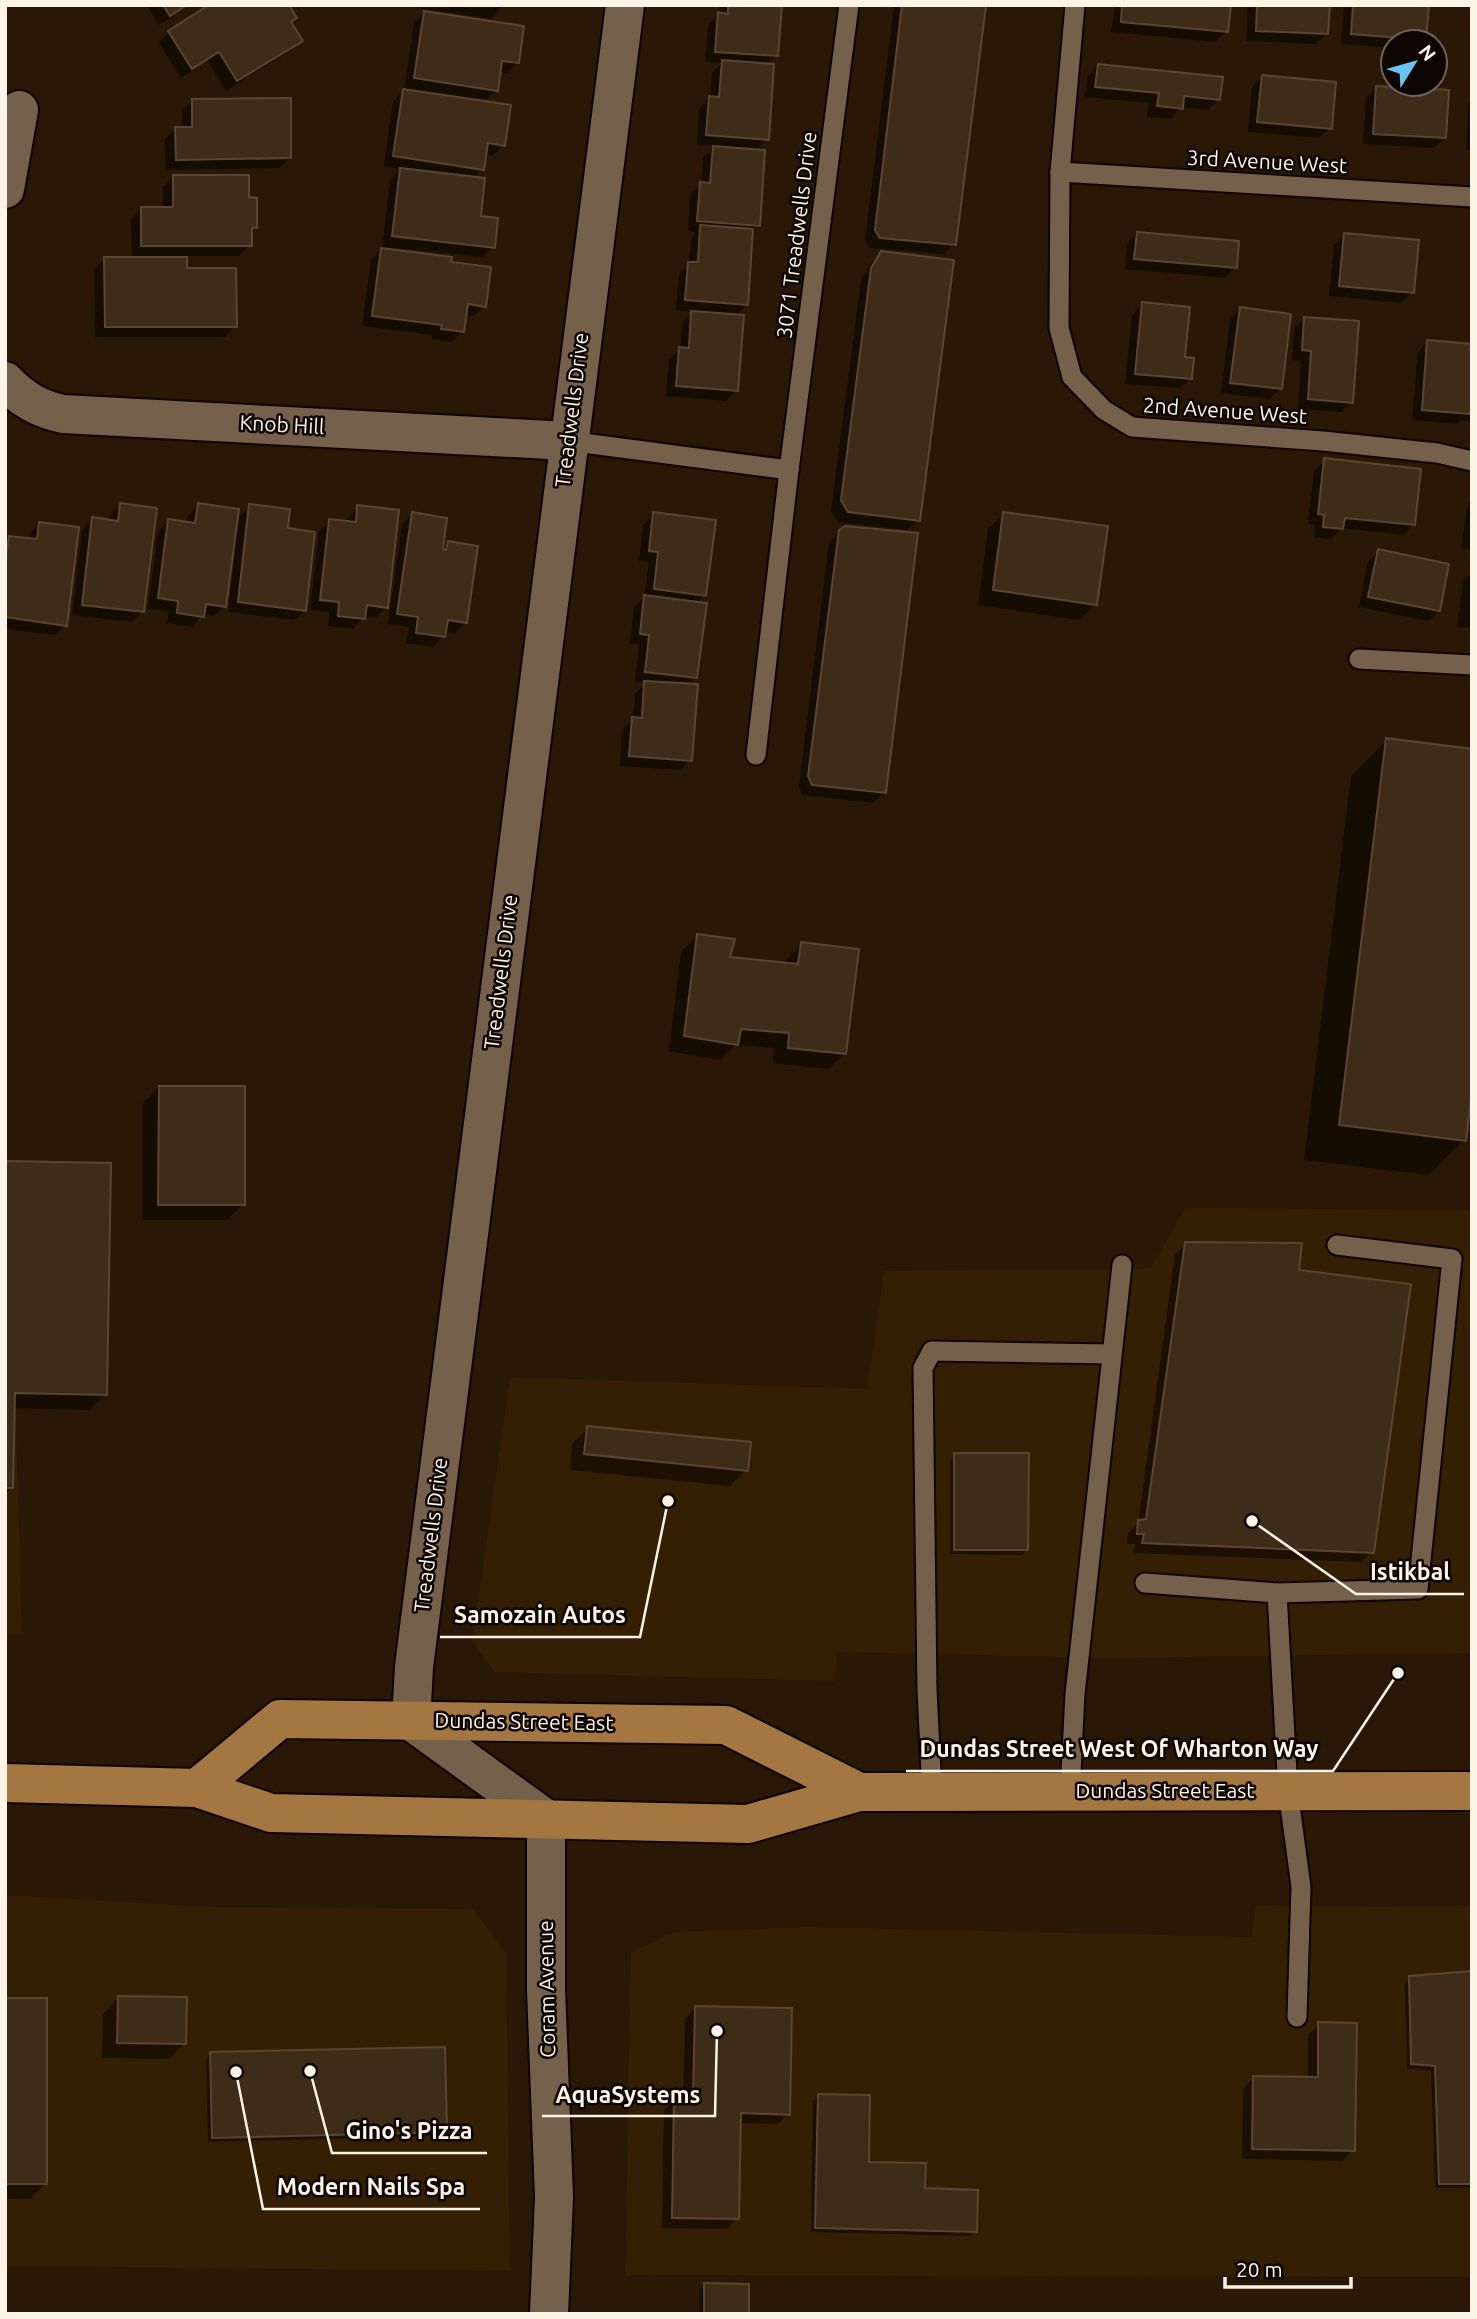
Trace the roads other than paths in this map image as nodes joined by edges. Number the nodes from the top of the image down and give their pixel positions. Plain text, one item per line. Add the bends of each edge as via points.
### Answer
1 (625, 5) edge
2 (849, 5) edge
3 (1075, 5) edge
4 (19, 110) dead end
5 (1060, 172) junction
6 (5, 189) edge
7 (1472, 197) edge
8 (5, 381) edge
9 (568, 441) junction
10 (1472, 461) edge
11 (789, 470) junction
12 (1359, 659) dead end
13 (1472, 665) edge
14 (757, 755) dead end
15 (1337, 1245) dead end
16 (1122, 1265) dead end
17 (1112, 1354) junction
18 (1145, 1583) dead end
19 (1277, 1593) junction
20 (411, 1721) junction
21 (5, 1783) edge
22 (197, 1787) junction
23 (932, 1791) junction
24 (1070, 1791) junction
25 (1288, 1791) junction
26 (1472, 1791) edge
27 (859, 1792) junction
28 (546, 1819) junction
29 (1297, 2017) dead end
30 (549, 2314) edge

1 - 9 street, Treadwells Drive
2 - 11 lane, 3071 Treadwells Drive
3 - 5 lane, 2nd Avenue West
4 - 6 street
5 - 7 lane, 3rd Avenue West
5 - 10 lane, 2nd Avenue West via 1059,328 1072,377 1104,410 1132,427 1323,441
8 - 9 street, Knob Hill via 32,404 63,414
9 - 11 lane
9 - 20 street, Treadwells Drive via 414,1667
11 - 14 lane, 3071 Treadwells Drive
12 - 13 lane
15 - 19 lane via 1452,1259 1418,1589
16 - 17 lane
17 - 23 lane via 932,1351 923,1368 926,1690
17 - 24 lane via 1075,1694
18 - 19 lane
19 - 25 lane
20 - 22 main road, Dundas Street East via 280,1719
20 - 27 main road, Dundas Street East via 726,1725
20 - 28 street
21 - 22 main road, Dundas Street East
22 - 28 main road, Dundas Street East via 271,1813
23 - 24 main road, Dundas Street East
23 - 27 main road, Dundas Street East
24 - 25 main road, Dundas Street East
25 - 26 main road, Dundas Street East
25 - 29 lane via 1301,1887
27 - 28 main road, Dundas Street East via 748,1824
28 - 30 street, Coram Avenue via 546,1989 554,2197

